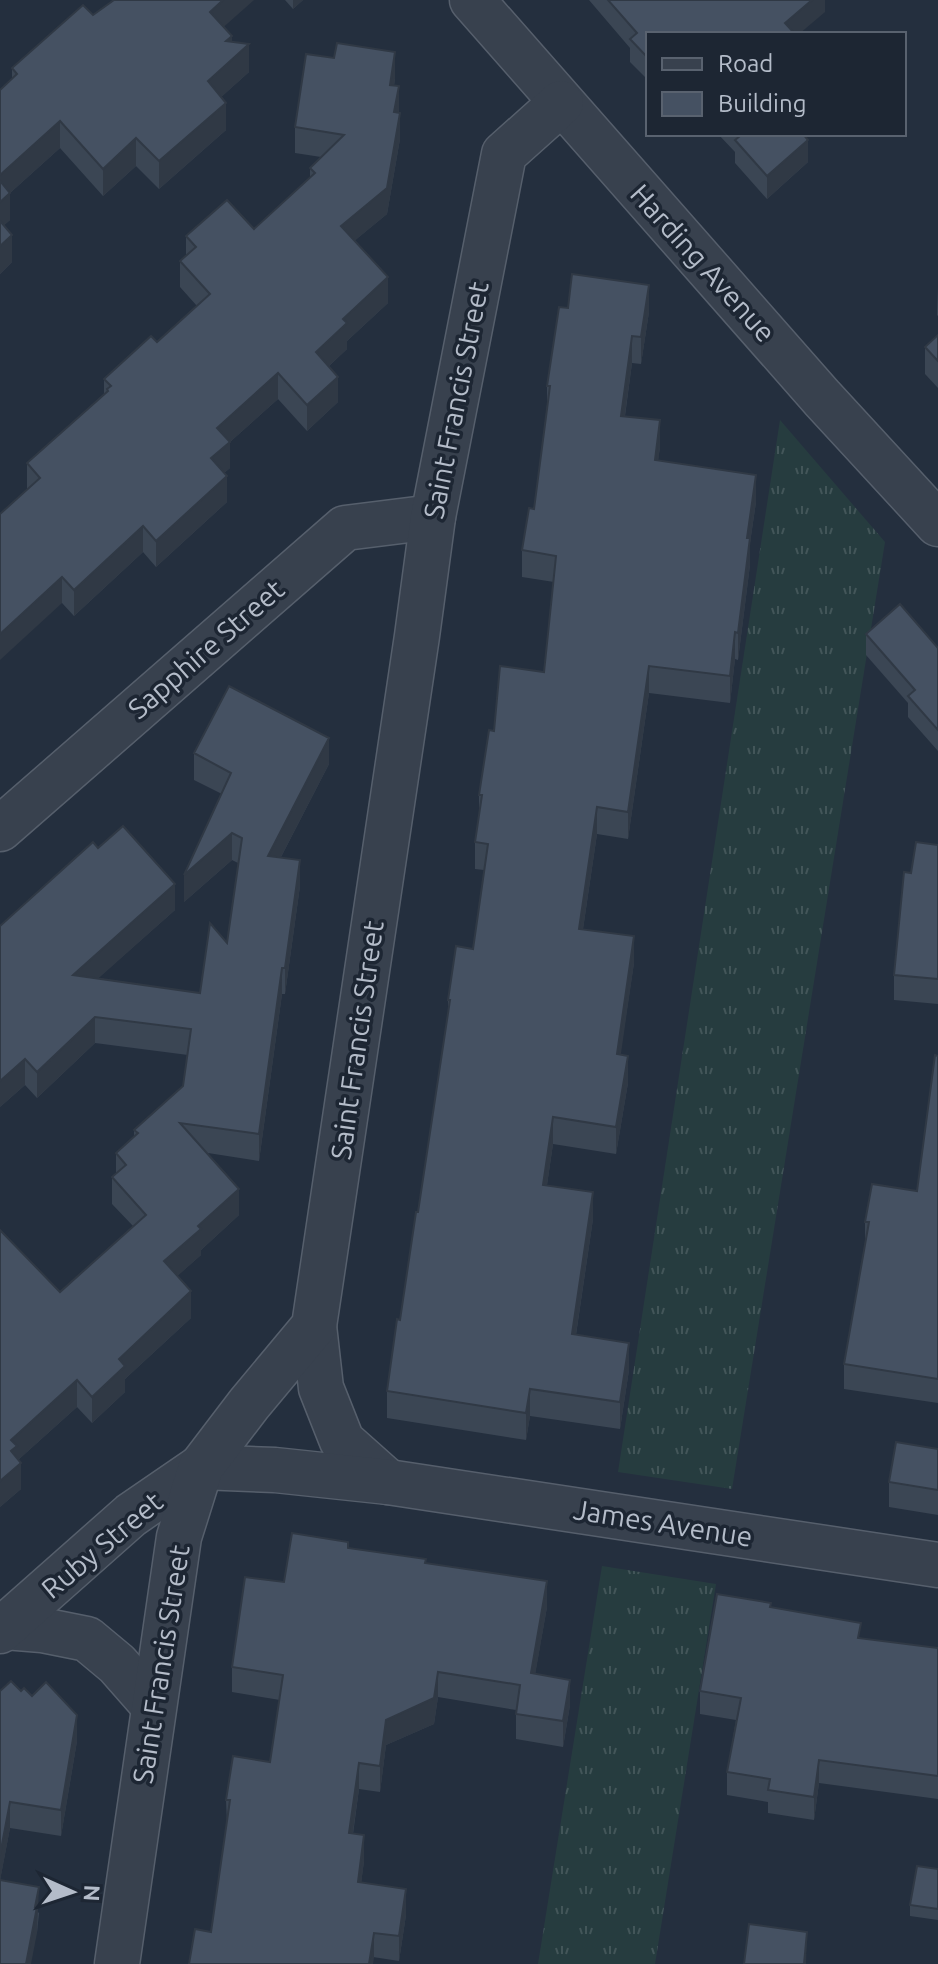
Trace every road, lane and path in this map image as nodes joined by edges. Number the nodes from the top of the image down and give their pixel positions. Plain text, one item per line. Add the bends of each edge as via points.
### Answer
1 (472, 0) edge
2 (561, 103) junction
3 (433, 517) junction
4 (938, 524) edge
5 (0, 829) edge
6 (314, 1326) junction
7 (201, 1467) junction
8 (388, 1482) junction
9 (938, 1565) edge
10 (3, 1629) edge
11 (153, 1705) junction
12 (117, 1964) edge

1 - 2 street, Harding Avenue
2 - 3 street, Saint Francis Street via 504,154
2 - 4 street, Harding Avenue
3 - 5 street, Sapphire Street via 345,528
3 - 6 street, Saint Francis Street
6 - 7 street, Saint Francis Street
6 - 8 street via 321,1388 342,1441
7 - 8 street, James Avenue
7 - 10 street, Ruby Street via 131,1515
7 - 11 street, Saint Francis Street via 179,1537
8 - 9 street, James Avenue
10 - 11 street, Ruby Street via 87,1639
11 - 12 street, Saint Francis Street

